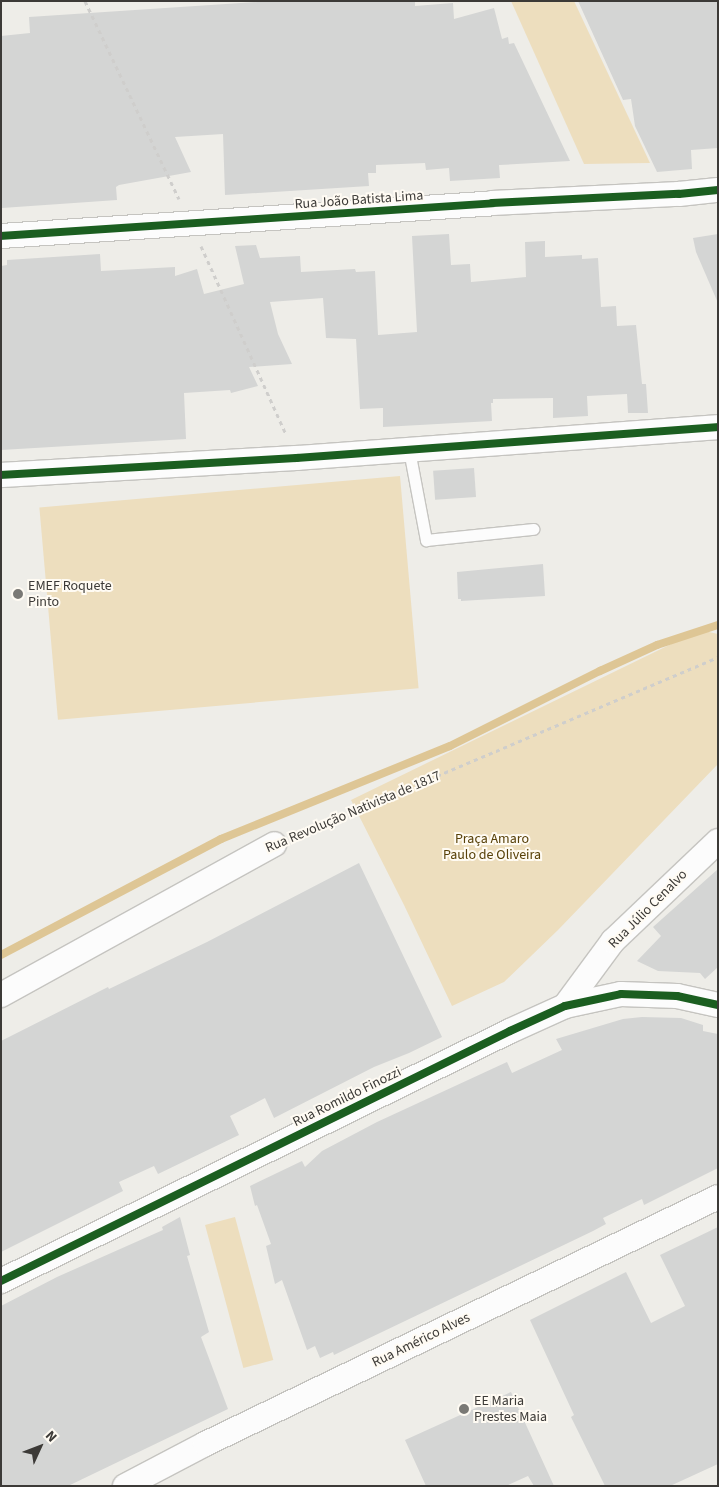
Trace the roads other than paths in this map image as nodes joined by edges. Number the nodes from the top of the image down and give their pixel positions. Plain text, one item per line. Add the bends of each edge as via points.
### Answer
1 (718, 190) edge
2 (1, 236) edge
3 (718, 427) edge
4 (409, 450) junction
5 (1, 475) edge
6 (533, 529) dead end
7 (718, 841) edge
8 (274, 844) road end
9 (1, 995) edge
10 (718, 1005) edge
11 (565, 1006) junction
12 (718, 1197) edge
13 (1, 1282) edge
14 (125, 1486) edge

1 - 2 street, Rua João Batista Lima
3 - 4 street
4 - 5 street
4 - 6 lane via 426,540
7 - 11 street, Rua Júlio Cenalvo via 613,941
8 - 9 street, Rua Revolução Nativista de 1817
10 - 11 street, Rua Romildo Finozzi via 677,996 621,994
11 - 13 street, Rua Romildo Finozzi
12 - 14 street, Rua Américo Alves via 205,1444

